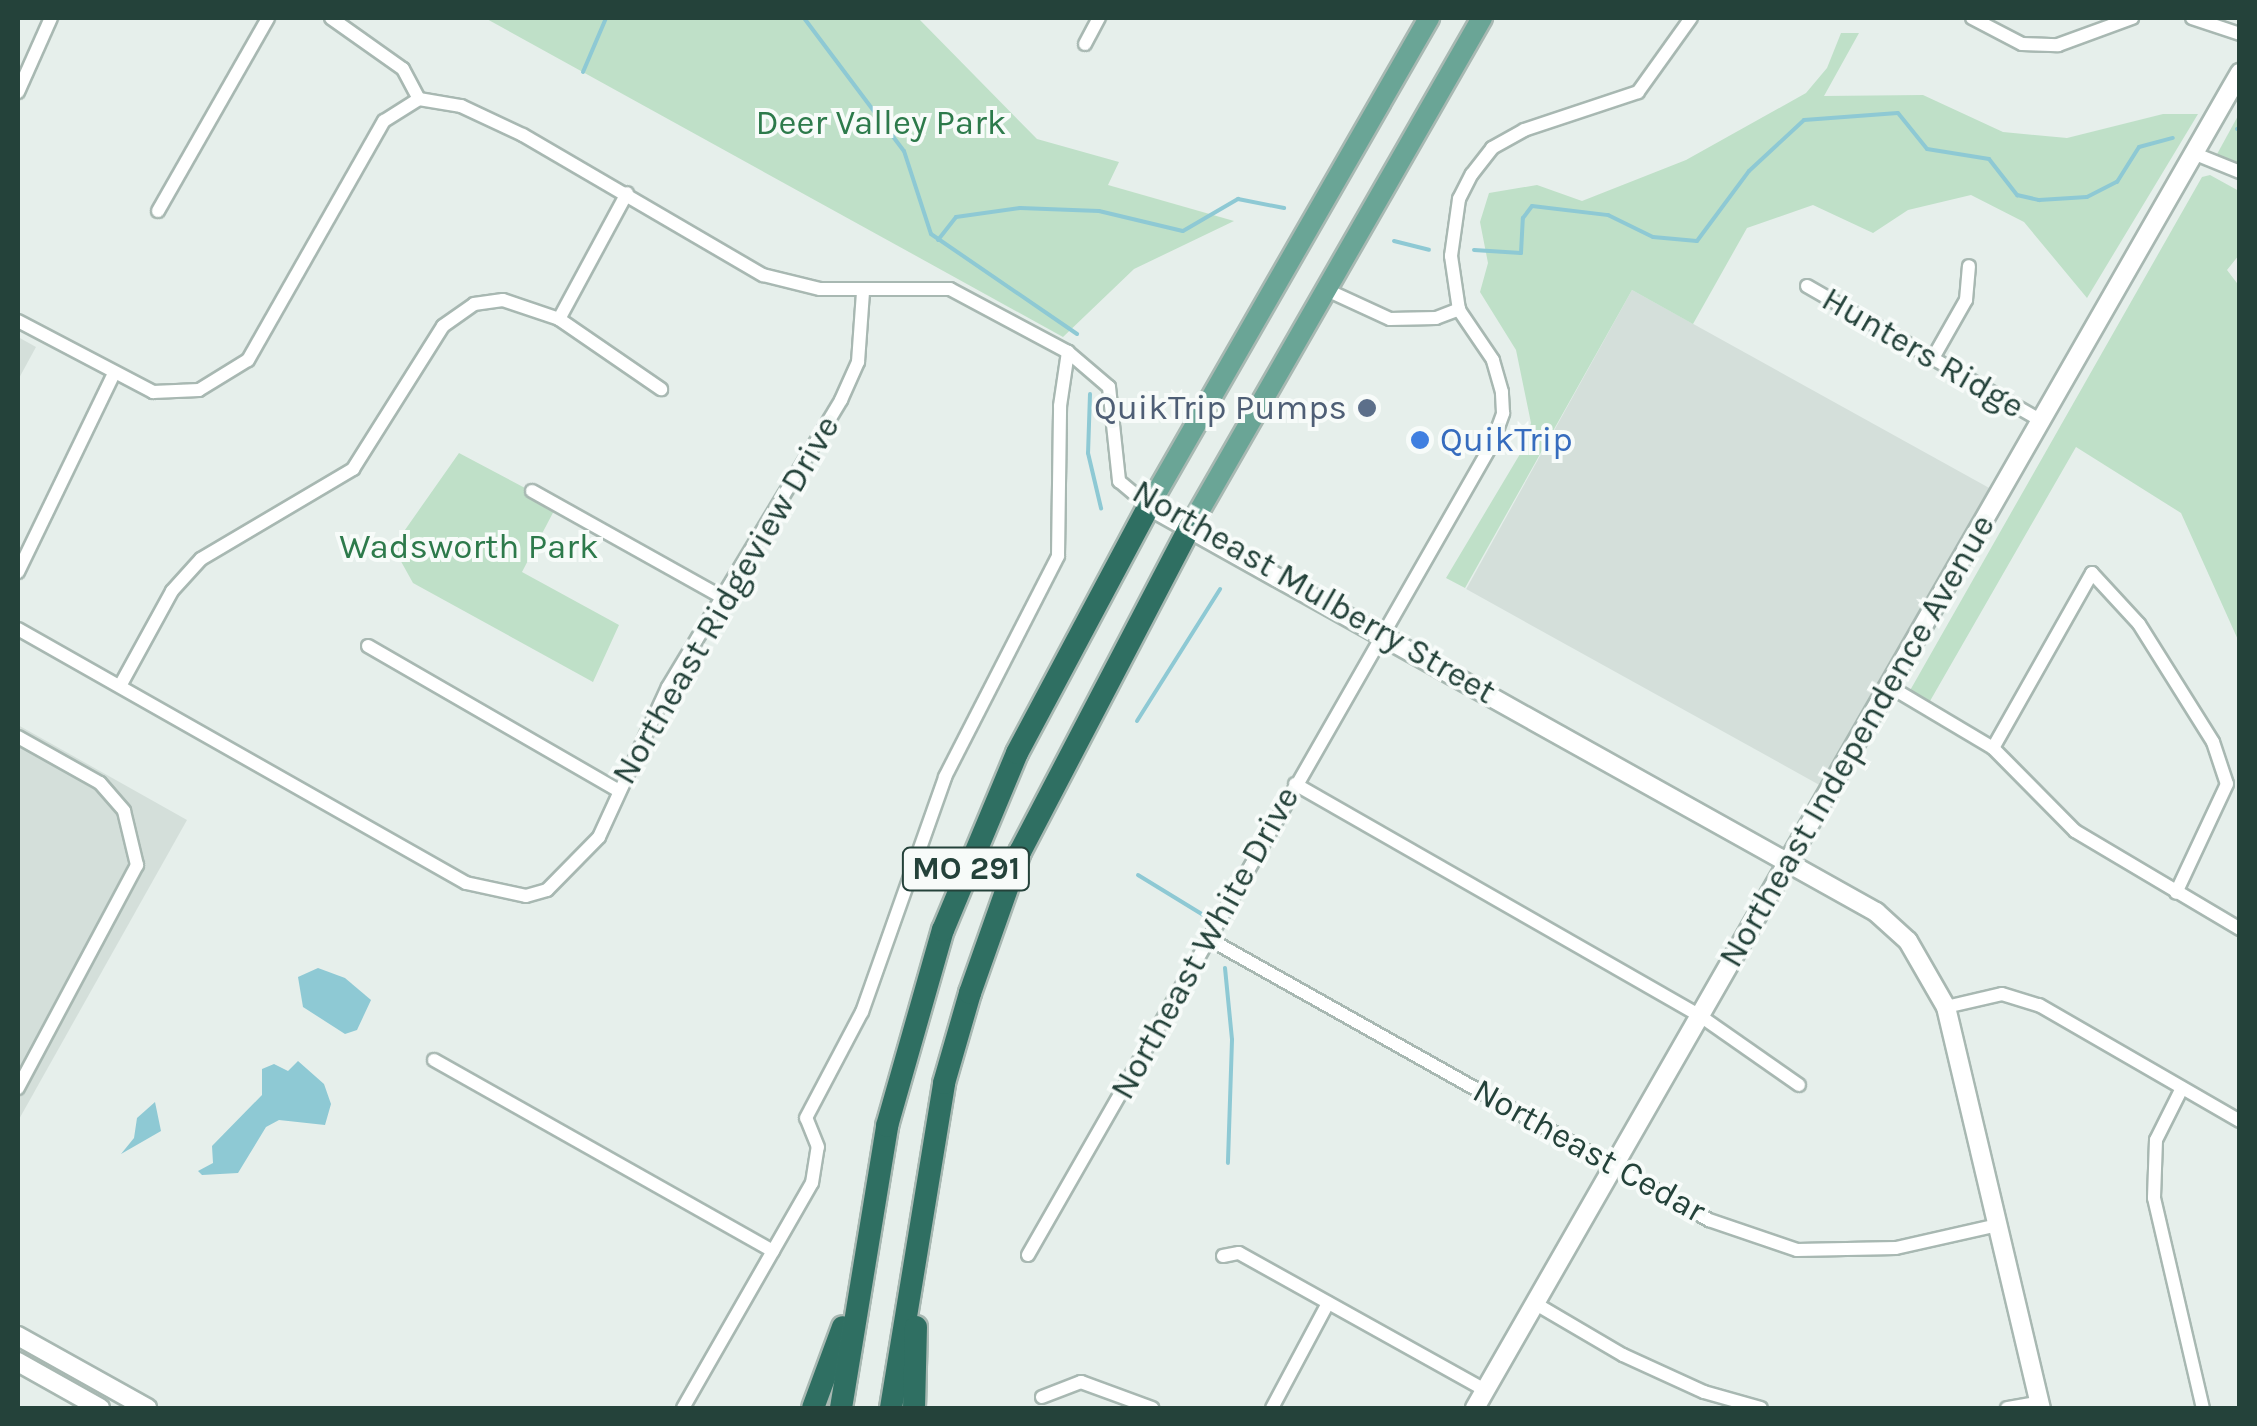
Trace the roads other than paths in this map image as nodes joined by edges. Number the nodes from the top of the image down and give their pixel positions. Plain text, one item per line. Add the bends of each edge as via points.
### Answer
1 (51, 18) edge
2 (268, 18) edge
3 (331, 18) edge
4 (1100, 18) edge
5 (1429, 18) edge
6 (1482, 18) edge
7 (1691, 18) edge
8 (1972, 18) edge
9 (2132, 18) edge
10 (2192, 18) edge
11 (2240, 34) edge
12 (1085, 44) dead end
13 (2240, 74) edge
14 (18, 92) edge
15 (419, 99) junction
16 (2194, 153) junction
17 (2240, 172) edge
18 (627, 193) junction
19 (158, 211) dead end
20 (1969, 266) dead end
21 (1807, 286) dead end
22 (1329, 291) junction
23 (862, 292) junction
24 (1458, 309) junction
25 (559, 319) junction
26 (18, 321) edge
27 (1068, 352) junction
28 (1934, 358) junction
29 (114, 374) junction
30 (661, 388) dead end
31 (2040, 420) junction
32 (532, 491) dead end
33 (1149, 506) junction
34 (1190, 527) junction
35 (18, 572) edge
36 (720, 596) junction
37 (18, 629) edge
38 (1383, 631) junction
39 (368, 646) dead end
40 (120, 686) junction
41 (1892, 688) junction
42 (18, 737) edge
43 (1992, 748) junction
44 (1294, 784) junction
45 (617, 790) junction
46 (1790, 863) junction
47 (2176, 894) junction
48 (2240, 929) edge
49 (1210, 939) junction
50 (1946, 1007) junction
51 (1698, 1015) junction
52 (434, 1060) dead end
53 (1798, 1085) dead end
54 (18, 1088) edge
55 (2182, 1088) junction
56 (2240, 1121) edge
57 (1614, 1164) junction
58 (921, 1213) junction
59 (1998, 1224) junction
60 (774, 1251) junction
61 (1028, 1255) dead end
62 (1222, 1256) dead end
63 (864, 1262) junction
64 (1328, 1303) junction
65 (1536, 1304) junction
66 (18, 1336) edge
67 (18, 1362) edge
68 (1486, 1390) junction
69 (1042, 1397) dead end
70 (2041, 1405) edge
71 (100, 1408) edge
72 (146, 1408) edge
73 (684, 1408) edge
74 (813, 1408) edge
75 (841, 1408) edge
76 (891, 1408) edge
77 (914, 1408) edge
78 (1152, 1408) edge
79 (1272, 1408) edge
80 (1475, 1408) edge
81 (1761, 1408) edge
82 (2008, 1408) edge
83 (2203, 1408) edge

1 - 14 street
2 - 19 street
3 - 15 street via 403,68
4 - 12 street
5 - 33 main road, MO 291
6 - 22 main road, MO 291
7 - 24 street via 1638,92 1524,130 1492,148 1459,199 1451,256
8 - 9 street via 2022,44 2058,45
10 - 11 street
13 - 16 street, Northeast Independence Avenue
15 - 18 street, Northeast Mulberry Street via 462,106
15 - 29 street via 384,121 248,360 200,390 153,392
16 - 17 street
16 - 31 street, Northeast Independence Avenue
18 - 23 street, Northeast Mulberry Street via 763,274
18 - 25 street
20 - 28 street via 1966,300
21 - 28 street, Hunters Ridge
22 - 24 street via 1390,318 1436,318
22 - 34 main road, MO 291
23 - 27 street, Northeast Mulberry Street via 950,290
23 - 36 street, Northeast Ridgeview Drive via 858,362 841,400
24 - 38 street, Northeast White Drive via 1492,360 1503,413 1492,444
25 - 30 street
25 - 40 street via 503,300 486,300 453,316 354,469 201,559 172,591
26 - 29 street
27 - 33 street, Northeast Mulberry Street via 1109,387 1119,481
27 - 60 street via 1060,406 1058,556 945,777 862,1012 806,1118 818,1147 812,1183
28 - 31 street, Hunters Ridge
29 - 35 street
31 - 41 street, Northeast Independence Avenue
32 - 36 street
33 - 34 street, Northeast Mulberry Street
33 - 63 highway, MO 291 via 1017,752 943,930 887,1126
34 - 38 street, Northeast Mulberry Street
34 - 58 highway, MO 291 via 1020,852 944,1083
36 - 45 street, Northeast Ridgeview Drive
37 - 40 street, Northeast Ridgeview Drive
38 - 44 street, Northeast White Drive
38 - 46 street, Northeast Mulberry Street
39 - 45 street
40 - 45 street, Northeast Ridgeview Drive via 466,883 511,894 536,893 560,879 598,837
41 - 43 street
41 - 46 street, Northeast Independence Avenue
42 - 54 street via 100,782 124,810 137,865
43 - 47 street via 2075,831
43 - 47 street via 2092,572 2139,624 2213,742 2227,784
44 - 49 street, Northeast White Drive
44 - 51 street
46 - 50 street, Northeast Mulberry Street via 1887,922 1915,952
46 - 51 street, Northeast Independence Avenue
47 - 48 street
49 - 57 street, Northeast Cedar
49 - 61 street, Northeast White Drive
50 - 55 street via 2002,994 2039,1005
50 - 59 street, Northeast Mulberry Street
51 - 53 street
51 - 57 street, Northeast Independence Avenue
52 - 60 street
55 - 56 street
55 - 83 street via 2156,1140 2154,1198
57 - 59 street, Northeast Cedar via 1709,1220 1797,1250 1896,1248
57 - 65 street, Northeast Independence Avenue
58 - 76 highway, MO 291
58 - 77 highway
59 - 70 street, Northeast Mulberry Street
60 - 73 street
62 - 64 street via 1239,1253
63 - 74 highway
63 - 75 highway, MO 291
64 - 68 street
64 - 79 street
65 - 68 street, Northeast Independence Avenue
65 - 81 street via 1639,1362 1704,1392
66 - 72 street
67 - 71 street
68 - 80 street, Northeast Independence Avenue
69 - 78 street via 1082,1382
70 - 82 street

